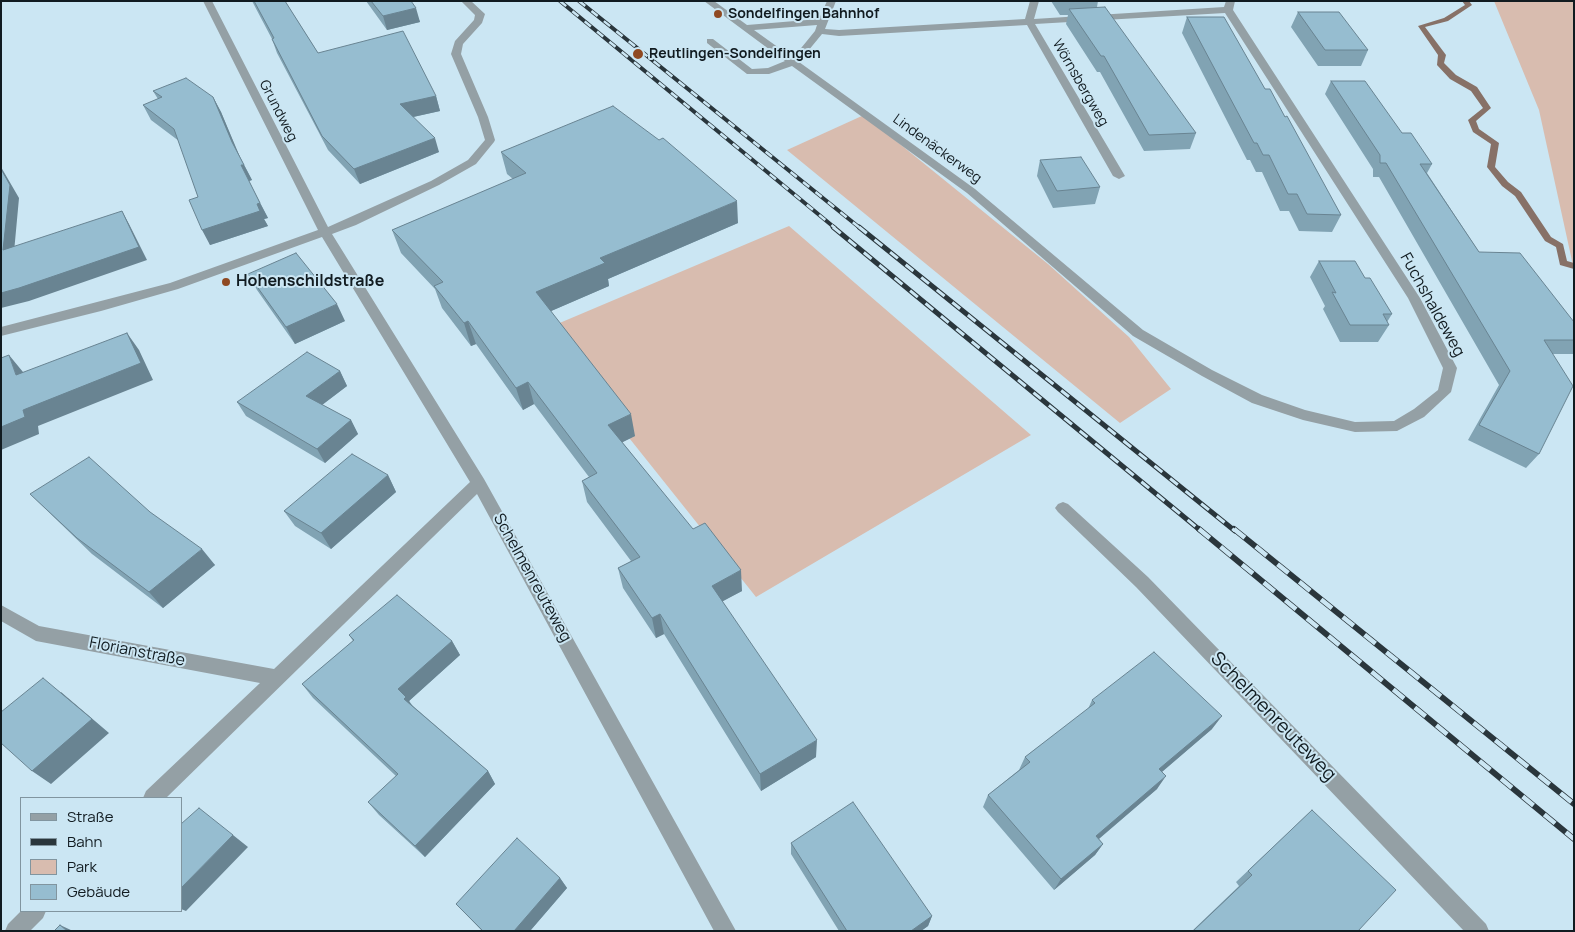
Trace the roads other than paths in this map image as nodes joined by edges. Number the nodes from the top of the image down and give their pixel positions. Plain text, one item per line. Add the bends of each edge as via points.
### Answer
1 (207, 1) edge
2 (465, 1) edge
3 (708, 1) edge
4 (832, 1) edge
5 (1035, 1) edge
6 (1229, 6) edge
7 (1029, 21) junction
8 (821, 27) junction
9 (746, 28) junction
10 (710, 41) dead end
11 (793, 62) junction
12 (1119, 176) dead end
13 (325, 232) junction
14 (1, 332) edge
15 (1138, 334) joint
16 (479, 483) junction
17 (1063, 508) dead end
18 (1, 612) edge
19 (278, 678) junction
20 (154, 797) edge
21 (35, 912) edge
22 (15, 931) edge
23 (726, 931) edge
24 (1479, 931) edge

1 - 13 street, Grundweg
2 - 13 street via 480,14 479,21 458,43 456,54 490,140 472,162 435,183
3 - 9 street, Lindenäckerweg
4 - 8 street
5 - 7 street
6 - 7 street
6 - 15 street, Fuchshaldeweg via 1414,298 1450,368 1444,392 1420,413 1397,426 1355,427 1303,415 1257,398
7 - 8 street via 839,33
7 - 12 street, Wörnsbergweg
8 - 9 street
8 - 11 street
9 - 11 street, Lindenäckerweg
10 - 11 street via 750,72 769,71
11 - 15 street, Lindenäckerweg via 971,191
13 - 14 street via 174,286 101,308
13 - 16 street, Schelmenreuteweg
16 - 19 street
16 - 23 street, Schelmenreuteweg
17 - 24 street, Schelmenreuteweg via 1142,582
18 - 19 street, Florianstraße via 36,633
19 - 20 street
21 - 22 street

